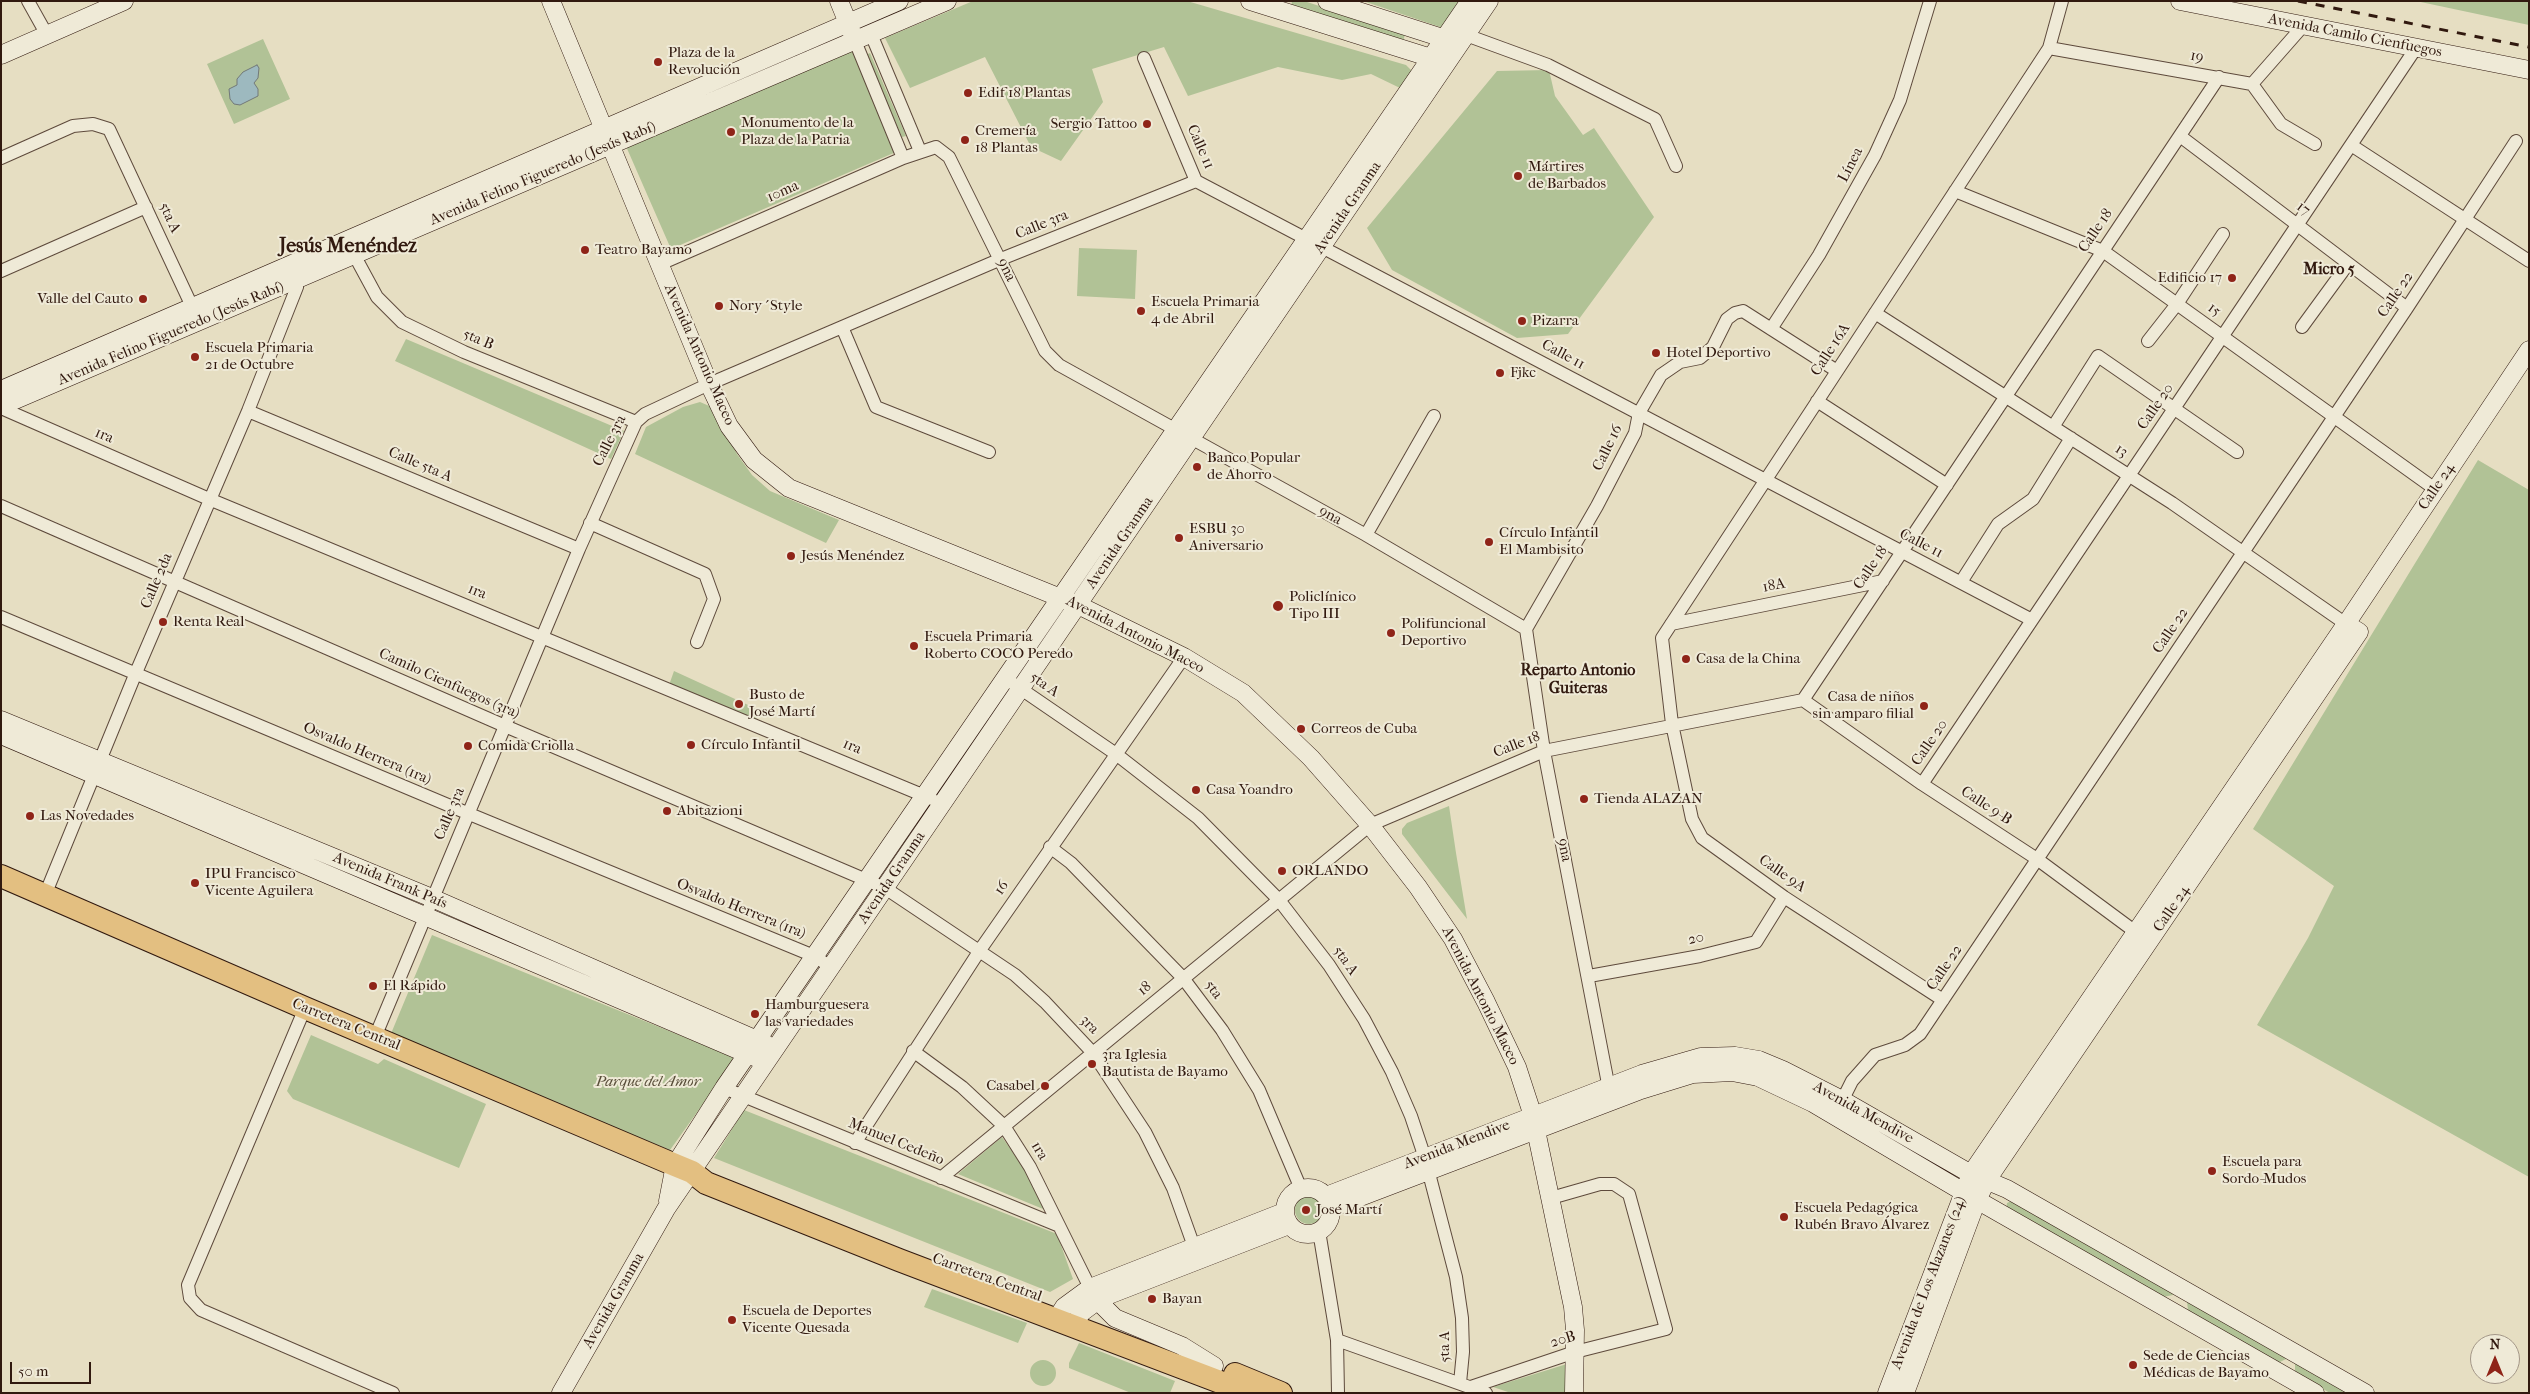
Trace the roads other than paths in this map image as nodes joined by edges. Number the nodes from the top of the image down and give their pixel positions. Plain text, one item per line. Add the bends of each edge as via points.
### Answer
1 (28, 1) edge
2 (124, 1) edge
3 (551, 1) edge
4 (839, 1) edge
5 (899, 1) edge
6 (947, 1) edge
7 (1250, 1) edge
8 (1327, 1) edge
9 (1470, 1) edge
10 (1490, 1) edge
11 (1930, 1) edge
12 (2062, 1) edge
13 (2180, 1) edge
14 (1277, 5) edge
15 (861, 9) edge
16 (848, 23) junction
17 (2303, 26) junction
18 (871, 34) junction
19 (47, 35) junction
20 (1457, 39) junction
21 (855, 41) junction
22 (2049, 48) junction
23 (2416, 48) junction
24 (1, 55) edge
25 (1144, 58) dead end
26 (1439, 61) junction
27 (2529, 70) edge
28 (2219, 77) junction
29 (2252, 84) junction
30 (604, 129) junction
31 (2180, 136) junction
32 (2516, 141) dead end
33 (2315, 144) dead end
34 (2351, 145) junction
35 (609, 146) junction
36 (920, 151) junction
37 (1, 158) edge
38 (903, 158) junction
39 (1676, 166) dead end
40 (1196, 181) junction
41 (1954, 192) junction
42 (146, 207) junction
43 (2466, 220) junction
44 (2297, 225) junction
45 (2223, 234) dead end
46 (1314, 243) junction
47 (351, 248) junction
48 (2103, 251) junction
49 (1001, 259) junction
50 (2529, 262) edge
51 (660, 264) junction
52 (2348, 264) junction
53 (1, 271) edge
54 (294, 281) junction
55 (2177, 304) junction
56 (2407, 308) junction
57 (196, 314) junction
58 (1874, 314) junction
59 (842, 327) junction
60 (2302, 327) dead end
61 (1771, 329) junction
62 (2222, 336) junction
63 (2148, 342) dead end
64 (2529, 350) edge
65 (1837, 371) junction
66 (709, 384) junction
67 (1, 390) edge
68 (2006, 396) junction
69 (1817, 401) junction
70 (1, 407) edge
71 (2174, 408) junction
72 (248, 411) junction
73 (1639, 413) junction
74 (1434, 416) dead end
75 (2334, 416) junction
76 (636, 422) junction
77 (2053, 427) junction
78 (1176, 430) junction
79 (2071, 438) junction
80 (1191, 439) junction
81 (989, 452) dead end
82 (2237, 452) dead end
83 (2129, 476) junction
84 (1764, 482) junction
85 (1947, 484) junction
86 (2435, 489) junction
87 (209, 499) junction
88 (1, 506) edge
89 (590, 523) junction
90 (1366, 535) junction
91 (579, 549) junction
92 (2244, 551) junction
93 (1902, 552) junction
94 (1882, 581) junction
95 (174, 582) junction
96 (1961, 582) junction
97 (1060, 598) junction
98 (1078, 605) junction
99 (1, 617) edge
100 (2032, 620) junction
101 (1671, 624) junction
102 (2346, 624) junction
103 (1526, 629) junction
104 (543, 637) junction
105 (697, 642) dead end
106 (1184, 657) junction
107 (135, 675) junction
108 (1005, 678) junction
109 (1020, 690) junction
110 (1803, 700) junction
111 (1, 720) edge
112 (1672, 724) junction
113 (505, 726) junction
114 (1, 735) edge
115 (1544, 751) junction
116 (1116, 754) junction
117 (97, 768) junction
118 (1922, 784) junction
119 (925, 795) junction
120 (942, 804) junction
121 (467, 814) junction
122 (1370, 826) junction
123 (1050, 847) junction
124 (2037, 860) junction
125 (1, 876) edge
126 (867, 879) junction
127 (885, 888) junction
128 (45, 895) junction
129 (1784, 897) junction
130 (432, 898) junction
131 (1279, 900) junction
132 (424, 917) junction
133 (2136, 931) junction
134 (2150, 942) junction
135 (980, 950) junction
136 (814, 956) junction
137 (831, 967) junction
138 (1589, 976) junction
139 (1183, 978) junction
140 (1943, 1000) junction
141 (305, 1008) junction
142 (375, 1037) junction
143 (753, 1046) junction
144 (913, 1051) junction
145 (1093, 1053) junction
146 (771, 1056) junction
147 (724, 1088) junction
148 (1610, 1094) junction
149 (744, 1096) junction
150 (1842, 1100) junction
151 (1835, 1116) junction
152 (1535, 1123) junction
153 (1004, 1126) junction
154 (855, 1144) junction
155 (1426, 1164) junction
156 (683, 1168) junction
157 (1979, 1177) junction
158 (941, 1178) junction
159 (1301, 1189) junction
160 (1970, 1196) junction
161 (1551, 1198) junction
162 (1328, 1202) junction
163 (1287, 1219) junction
164 (1057, 1225) junction
165 (1319, 1231) junction
166 (1196, 1254) junction
167 (1077, 1309) junction
168 (1337, 1340) junction
169 (1575, 1352) junction
170 (1466, 1385) junction
171 (393, 1393) edge
172 (561, 1393) edge
173 (1249, 1393) edge
174 (1281, 1393) edge
175 (1338, 1393) edge
176 (1486, 1393) edge
177 (1574, 1393) edge
178 (1887, 1393) edge
179 (1906, 1393) edge
180 (2315, 1393) edge
181 (2365, 1393) edge

1 - 19 street
2 - 19 main road
3 - 30 main road, Avenida Antonio Maceo
4 - 16 main road
5 - 15 main road, Avenida Felino Figueredo (Jesús Rabí)
6 - 18 main road, Avenida Felino Figueredo (Jesús Rabí)
7 - 14 main road
8 - 20 main road
9 - 20 main road, Avenida Granma
10 - 20 main road, Avenida Granma
11 - 61 street, Línea via 1900,100 1875,155 1819,255
12 - 22 street, Calle 16A
13 - 17 main road, Avenida Camilo Cienfuegos
14 - 26 main road
15 - 16 main road, Avenida Felino Figueredo (Jesús Rabí)
15 - 18 main road
16 - 21 main road
16 - 30 main road, Avenida Felino Figueredo (Jesús Rabí)
17 - 23 main road, Avenida Camilo Cienfuegos
17 - 29 street
18 - 21 main road, Avenida Felino Figueredo (Jesús Rabí)
18 - 36 street
19 - 24 main road
20 - 26 main road, Avenida Granma
20 - 39 street via 1548,65 1655,119
21 - 35 main road, Avenida Felino Figueredo (Jesús Rabí)
21 - 38 street
22 - 28 street, 19
22 - 41 street, Calle 16A
23 - 27 main road, Avenida Camilo Cienfuegos
23 - 34 street, Calle 20
25 - 40 street, Calle 11
26 - 46 main road, Avenida Granma
28 - 29 street, 19
28 - 31 street, Calle 18
29 - 33 street via 2281,124
30 - 35 main road, Avenida Antonio Maceo
30 - 47 main road, Avenida Felino Figueredo (Jesús Rabí)
31 - 44 street, 17
31 - 48 street, Calle 18
32 - 43 street, Calle 22
34 - 43 street
34 - 44 street, Calle 20
35 - 47 main road, Avenida Felino Figueredo (Jesús Rabí)
35 - 51 main road, Avenida Antonio Maceo
36 - 38 street, 10ma
36 - 49 street, 9na via 936,147 949,157
37 - 42 street, 5ta A via 73,126 93,124 109,129
38 - 51 street, 10ma
40 - 46 street, Calle 11
40 - 49 street, Calle 3ra
41 - 48 street, 15
41 - 58 street, Calle 16A
42 - 53 street
42 - 57 street, 5ta A
43 - 50 street
43 - 56 street, Calle 22
44 - 52 street, 17
44 - 62 street, Calle 20
45 - 55 street
46 - 73 street, Calle 11
46 - 78 main road, Avenida Granma
46 - 80 main road, Avenida Granma
47 - 54 main road, Avenida Felino Figueredo (Jesús Rabí)
47 - 57 main road, Avenida Felino Figueredo (Jesús Rabí)
47 - 76 street, 5ta B via 377,297 402,322 464,352
48 - 55 street, 15
48 - 68 street, Calle 18
49 - 59 street, Calle 3ra
49 - 78 street, 9na via 1045,351 1059,365
51 - 66 main road, Avenida Antonio Maceo
52 - 56 street, 17
52 - 60 street
54 - 57 main road, Avenida Felino Figueredo (Jesús Rabí)
54 - 72 street, Calle 2da via 297,287
55 - 62 street, 15
55 - 63 street
56 - 75 street, Calle 22
57 - 67 main road, Avenida Felino Figueredo (Jesús Rabí)
57 - 70 main road, Avenida Felino Figueredo (Jesús Rabí)
58 - 65 street, Calle 16A
58 - 68 street, 13
59 - 66 street, Calle 3ra
59 - 81 street via 876,407
61 - 65 street
61 - 73 street, Calle 16 via 1743,311 1735,313 1728,319 1713,347 1700,358 1680,362 1661,374
62 - 71 street, Calle 20
62 - 75 street, 15
64 - 86 main road, Calle 24
65 - 69 street, Calle 16A
66 - 76 street, Calle 3ra via 645,414
66 - 97 main road, Avenida Antonio Maceo via 729,426 754,460 789,488
68 - 77 street, 13
68 - 85 street, Calle 18
69 - 84 street, Calle 16A
69 - 85 street
70 - 87 street, 1ra
71 - 77 street via 2098,356
71 - 82 street
71 - 83 street, Calle 20
72 - 87 street, Calle 2da
72 - 91 street, Calle 5ta A
73 - 84 street, Calle 11
73 - 103 street, Calle 16 via 1635,433 1601,498
74 - 90 street
75 - 86 street, 15
75 - 92 street, Calle 22
76 - 89 street, Calle 3ra
77 - 79 street, 13
78 - 80 street, 9na
78 - 97 main road, Avenida Granma
79 - 83 street, 13
79 - 96 street via 2033,499 1998,524
80 - 90 street, 9na
80 - 98 main road, Avenida Granma
83 - 92 street, 13
83 - 100 street, Calle 20
84 - 93 street, Calle 11
84 - 101 street, Calle 16A
85 - 93 street, Calle 18
86 - 102 main road, Calle 24
87 - 95 street, Calle 2da
87 - 104 street, 1ra
88 - 95 street, Camilo Cienfuegos (3ra)
89 - 91 street, Calle 3ra
89 - 105 street via 705,574 714,599
90 - 103 street, 9na
91 - 104 street, Calle 3ra
92 - 102 street, 13
92 - 124 street, Calle 22
93 - 94 street, Calle 18
93 - 96 street, Calle 11
94 - 101 street, 18A
94 - 110 street, Calle 18
95 - 107 street, Calle 2da
95 - 113 street, Camilo Cienfuegos (3ra)
96 - 100 street, Calle 11
97 - 98 main road, Avenida Antonio Maceo
97 - 108 main road, Avenida Granma
98 - 106 main road, Avenida Antonio Maceo
98 - 109 main road, Avenida Granma
99 - 107 street, Osvaldo Herrera (1ra)
100 - 118 street, Calle 20
101 - 112 street, Calle 16A via 1662,638
102 - 133 main road, Calle 24
102 - 134 main road, Calle 24 via 2359,632
103 - 115 street, 9na
104 - 113 street, Calle 3ra
104 - 119 street, 1ra
106 - 116 street, 16
106 - 122 main road, Avenida Antonio Maceo via 1243,694 1311,758
107 - 117 street, Calle 2da
107 - 121 street, Osvaldo Herrera (1ra)
108 - 109 street, 5ta A
108 - 119 main road, Avenida Granma
109 - 116 street, 5ta A
109 - 120 main road, Avenida Granma
110 - 112 street, Calle 18
110 - 118 street, Calle 9-B
111 - 117 main road, Avenida Frank País
112 - 115 street, Calle 18
112 - 129 street, Calle 9A via 1692,819 1702,838
113 - 121 street, Calle 3ra
113 - 126 street, Camilo Cienfuegos (3ra)
114 - 117 main road, Avenida Frank País
115 - 122 street, Calle 18
115 - 138 street, 9na
116 - 123 street, 16
116 - 131 street, 5ta A via 1198,818
117 - 128 street, Calle 2da
117 - 130 main road, Avenida Frank País
117 - 132 main road, Avenida Frank País
118 - 124 street, Calle 9-B
119 - 120 street, 1ra
119 - 126 main road, Avenida Granma
120 - 127 main road, Avenida Granma
121 - 130 street, Calle 3ra
121 - 136 street, Osvaldo Herrera (1ra)
122 - 131 street, 18
122 - 152 main road, Avenida Antonio Maceo via 1418,887 1453,939 1517,1067
123 - 135 street, 16
123 - 139 street, 5ta via 1071,862
124 - 133 street, Calle 9-B
124 - 140 street, Calle 22
125 - 128 highway, Carretera Central
126 - 127 street, Camilo Cienfuegos (3ra)
126 - 136 main road, Avenida Granma
127 - 135 street, 3ra
127 - 137 main road, Avenida Granma
128 - 141 highway, Carretera Central
129 - 138 street, 20 via 1756,942 1700,956
129 - 140 street, Calle 9A
130 - 132 street, Calle 3ra
130 - 143 main road, Avenida Frank País
131 - 139 street, 18
131 - 155 street, 5ta A via 1329,965 1364,1019 1400,1090
132 - 142 street, Calle 3ra
132 - 143 main road, Avenida Frank País
133 - 134 street, Calle 9-B
133 - 157 main road, Calle 24
134 - 157 main road, Calle 24
135 - 144 street, 16
135 - 145 street, 3ra via 1045,1002
136 - 137 street, Osvaldo Herrera (1ra)
136 - 143 main road, Avenida Granma
137 - 146 main road, Avenida Granma
138 - 148 street, 9na
139 - 145 street, 18
139 - 159 street, 5ta via 1222,1030 1259,1090
140 - 150 street, Calle 22 via 1920,1034 1905,1045 1875,1055 1862,1067
141 - 142 highway, Carretera Central
141 - 171 street via 188,1285 190,1298 201,1310
142 - 156 highway, Carretera Central
143 - 146 main road, Avenida Frank País
143 - 147 main road, Avenida Granma
144 - 153 street, 1ra via 962,1087
144 - 154 street, 16
145 - 153 street, 18
145 - 166 street, 3ra via 1145,1132 1173,1188
146 - 149 main road, Avenida Granma
147 - 149 street, Manuel Cedeño
147 - 156 main road, Avenida Granma
148 - 150 main road, Avenida Mendive via 1642,1074 1701,1057 1735,1056 1759,1060
148 - 151 main road, Avenida Mendive via 1694,1074 1732,1072 1758,1077
148 - 152 main road, Avenida Mendive
149 - 154 street, Manuel Cedeño
149 - 156 main road, Avenida Granma
150 - 151 street, Calle 22
150 - 157 main road, Avenida Mendive
151 - 160 main road, Avenida Mendive
152 - 155 main road, Avenida Mendive
152 - 161 main road, Avenida Antonio Maceo
153 - 158 street, 18
153 - 164 street, 1ra via 1030,1167
154 - 158 street, Manuel Cedeño
155 - 162 main road, Avenida Mendive
155 - 170 street, 5ta A via 1456,1277
156 - 167 highway, Carretera Central via 706,1183 899,1260
156 - 172 main road, Avenida Granma via 666,1209
157 - 160 main road, Calle 24
157 - 181 main road, Avenida Mendive via 2006,1189
158 - 164 street, Manuel Cedeño
159 - 162 main road via 1312,1188
159 - 163 main road via 1288,1198
160 - 178 main road, Avenida de Los Alazanes (24)
160 - 179 main road, Avenida de Los Alazanes (24)
160 - 180 main road, Avenida Mendive
161 - 169 main road, Avenida Antonio Maceo via 1573,1307
161 - 169 street, 20B via 1600,1184 1614,1184 1629,1194 1666,1329
162 - 165 main road via 1330,1219
163 - 165 main road via 1300,1233
163 - 166 main road
164 - 167 street, 1ra
165 - 168 street
166 - 167 main road
167 - 173 highway, Carretera Central
167 - 174 highway, Carretera Central
168 - 170 street
168 - 175 street
169 - 170 street, 20B
169 - 177 main road, Avenida Antonio Maceo
170 - 176 street

